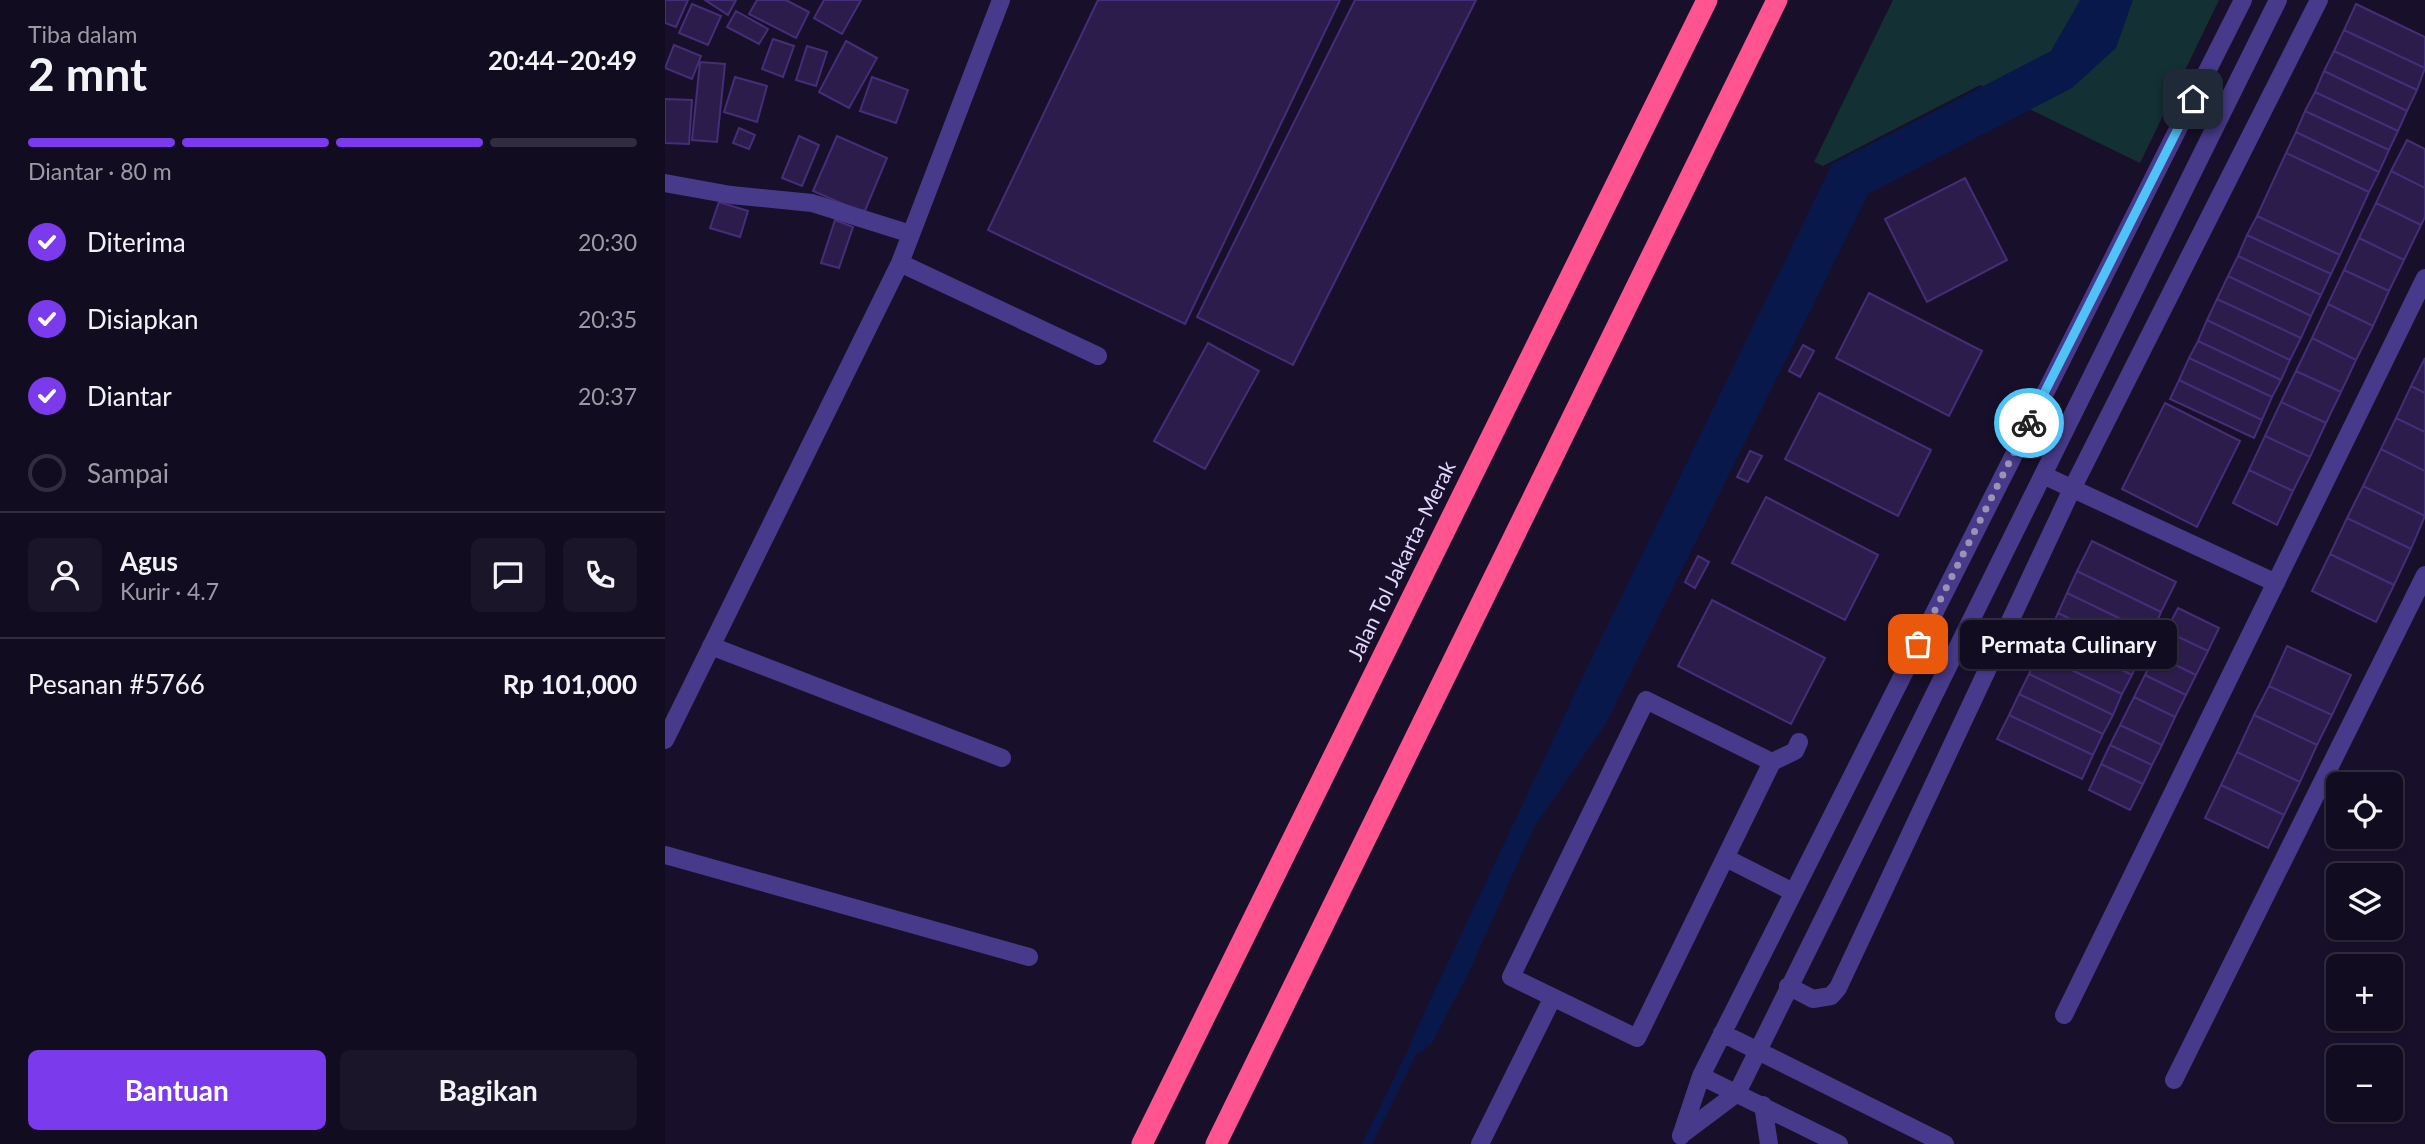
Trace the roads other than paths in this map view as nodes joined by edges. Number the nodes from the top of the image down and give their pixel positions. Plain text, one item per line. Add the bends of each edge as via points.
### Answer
1 (1001, 0) edge
2 (1707, 0) edge
3 (1777, 0) edge
4 (2243, 0) edge
5 (2278, 0) edge
6 (2319, 0) edge
7 (665, 183) edge
8 (911, 234) junction
9 (900, 263) junction
10 (2425, 278) edge
11 (1098, 356) dead end
12 (2043, 475) junction
13 (2072, 489) junction
14 (2425, 575) edge
15 (2276, 583) junction
16 (711, 646) junction
17 (665, 740) edge
18 (1800, 742) dead end
19 (1002, 758) dead end
20 (1772, 762) junction
21 (665, 855) edge
22 (1726, 858) junction
23 (1793, 892) junction
24 (1029, 957) dead end
25 (1788, 986) junction
26 (1552, 999) junction
27 (2064, 1015) dead end
28 (1723, 1033) junction
29 (1757, 1051) junction
30 (1700, 1076) junction
31 (2174, 1080) dead end
32 (1737, 1093) junction
33 (1763, 1105) junction
34 (1679, 1140) edge
35 (1142, 1144) edge
36 (1216, 1144) edge
37 (1480, 1144) edge
38 (1769, 1144) edge
39 (1839, 1144) edge
40 (1945, 1144) edge

1 - 8 street
2 - 35 highway, Jalan Tol Jakarta–Merak
3 - 36 highway
4 - 23 street
5 - 12 street
6 - 13 street
7 - 8 street via 812,203
8 - 9 street
9 - 11 street
9 - 16 street
10 - 15 street
12 - 13 street
12 - 25 street
13 - 15 street
13 - 25 street via 1838,988 1831,996 1813,999
14 - 31 street
15 - 27 street
16 - 17 street
16 - 19 street
18 - 20 street via 1795,751
20 - 22 street
20 - 26 street via 1646,700 1511,977
21 - 24 street
22 - 23 street
22 - 26 street via 1637,1038
23 - 28 street
25 - 29 street
26 - 37 street
28 - 29 street
28 - 30 street
29 - 32 street
29 - 40 street
30 - 32 street
30 - 34 street
32 - 33 street
32 - 34 street
33 - 38 street
33 - 39 street

